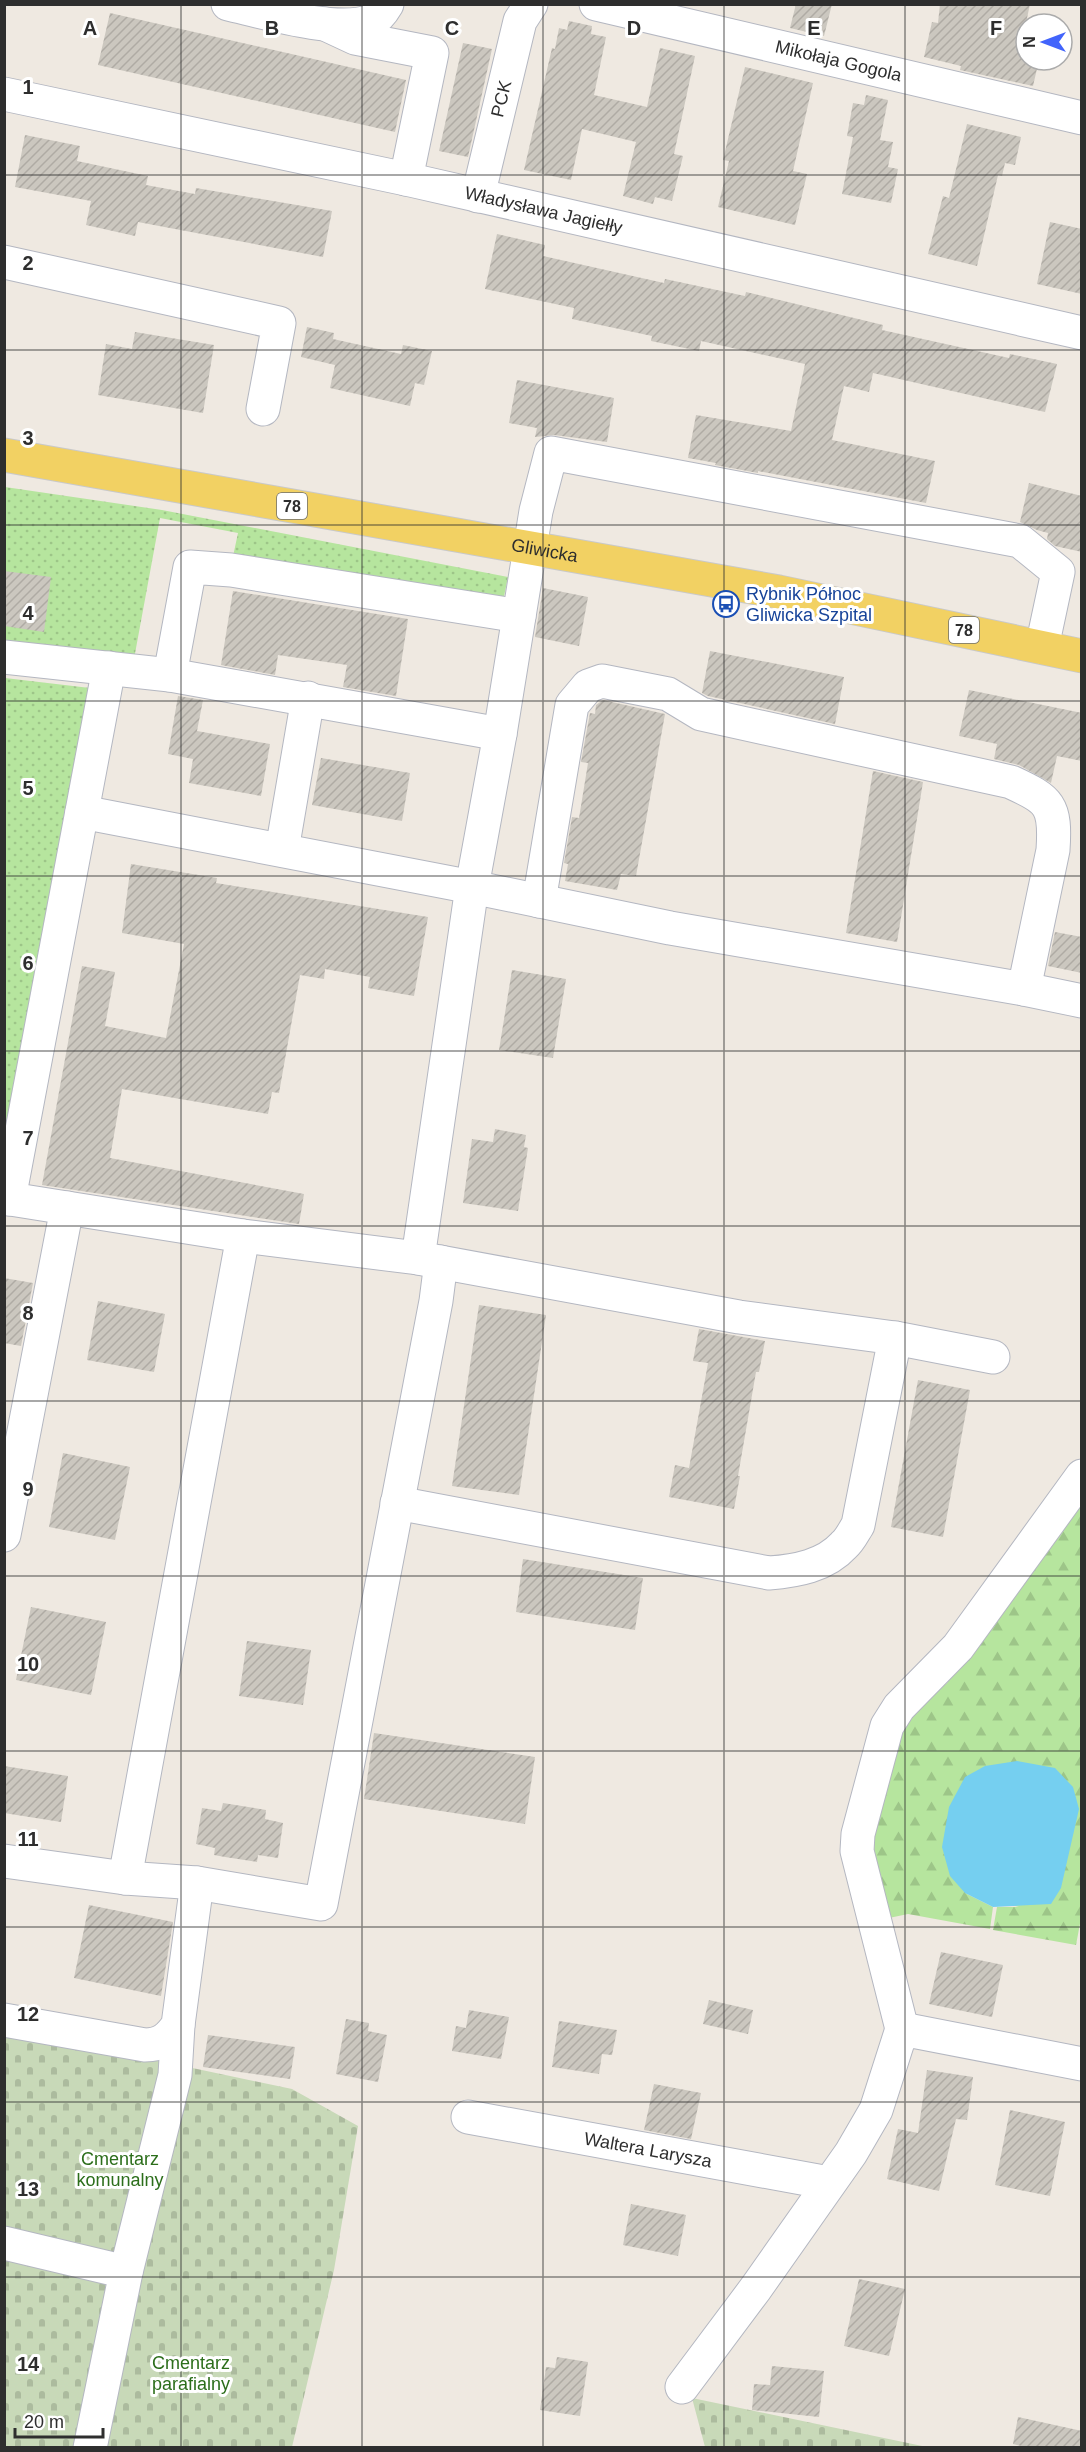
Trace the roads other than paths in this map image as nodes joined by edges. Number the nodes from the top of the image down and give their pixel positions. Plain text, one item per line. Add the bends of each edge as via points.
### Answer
1 (228, 4) edge
2 (387, 4) edge
3 (531, 4) edge
4 (596, 4) edge
5 (326, 24) junction
6 (4, 94) edge
7 (1082, 118) edge
8 (406, 179) junction
9 (478, 196) junction
10 (4, 262) edge
11 (1082, 333) edge
12 (263, 409) dead end
13 (4, 455) edge
14 (530, 549) junction
15 (519, 616) junction
16 (1042, 647) junction
17 (1082, 656) edge
18 (4, 657) edge
19 (109, 668) junction
20 (170, 675) junction
21 (308, 698) junction
22 (500, 734) junction
23 (82, 812) junction
24 (282, 850) junction
25 (472, 887) junction
26 (538, 901) junction
27 (1024, 988) junction
28 (1082, 1001) edge
29 (7, 1199) edge
30 (67, 1208) junction
31 (243, 1236) junction
32 (429, 1260) junction
33 (895, 1338) junction
34 (993, 1357) dead end
35 (1082, 1476) edge
36 (398, 1503) junction
37 (4, 1535) edge
38 (4, 1861) edge
39 (125, 1878) junction
40 (197, 1883) junction
41 (4, 2020) edge
42 (178, 2025) junction
43 (902, 2029) junction
44 (1082, 2064) edge
45 (468, 2117) dead end
46 (829, 2183) junction
47 (4, 2243) edge
48 (126, 2272) junction
49 (682, 2387) dead end
50 (90, 2448) edge

1 - 5 street
2 - 5 street via 371,21
3 - 9 street, PCK via 520,21
4 - 7 street, Mikołaja Gogola
5 - 8 street via 355,38 432,53
6 - 8 street, Władysława Jagiełły
8 - 9 street, Władysława Jagiełły
9 - 11 street, Władysława Jagiełły
10 - 12 street via 279,323
13 - 14 main road, Gliwicka / 78
14 - 15 street
14 - 16 main road, Gliwicka / 78 via 802,597
14 - 16 street via 551,453 1020,541 1058,572
15 - 20 street via 231,570 190,567
15 - 22 street
16 - 17 main road, Gliwicka / 78
18 - 19 street
19 - 20 street
19 - 23 street
20 - 21 street
21 - 22 street
21 - 24 street
22 - 25 street
23 - 24 street
23 - 29 street
24 - 25 street
25 - 26 street
25 - 32 street
26 - 27 street via 670,928
26 - 27 street via 572,705 588,686 602,681 668,694 701,714 1011,782 1040,795 1050,811 1053,850
27 - 28 street
29 - 30 street
30 - 31 street
30 - 37 street
31 - 32 street
31 - 39 street
32 - 33 street via 739,1317
32 - 36 street via 436,1301
33 - 34 street
33 - 36 street via 858,1525 844,1545 820,1562 794,1572 769,1574
35 - 43 street via 958,1647 899,1707 887,1726 858,1834 860,1866
36 - 40 street via 321,1904
38 - 39 street
39 - 40 street
40 - 42 street
41 - 42 street via 145,2045 164,2041
42 - 48 street via 175,2075
43 - 44 street
43 - 46 street via 876,2110
45 - 46 street, Waltera Larysza
46 - 49 street
47 - 48 street
48 - 50 street

